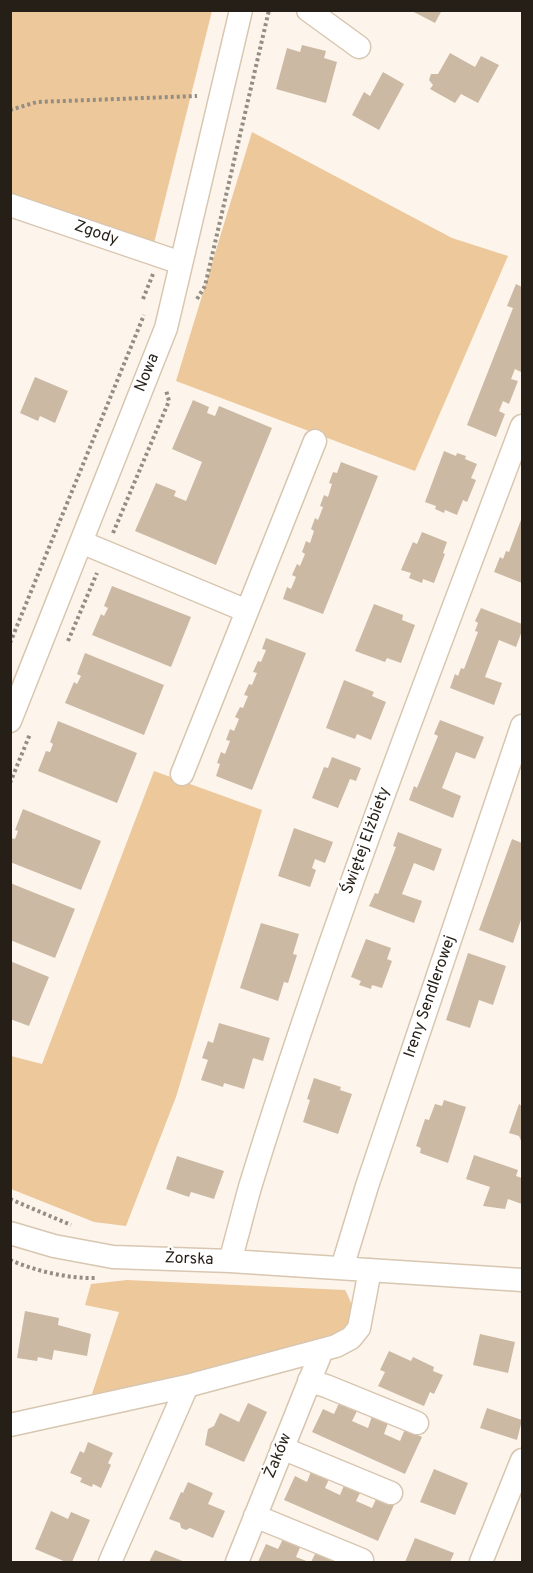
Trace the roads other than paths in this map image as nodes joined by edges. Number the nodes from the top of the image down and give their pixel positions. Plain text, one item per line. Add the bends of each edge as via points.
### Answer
1 (241, 10) edge
2 (308, 10) edge
3 (359, 47) dead end
4 (10, 205) edge
5 (181, 263) junction
6 (522, 426) edge
7 (315, 441) dead end
8 (81, 542) junction
9 (247, 611) junction
10 (10, 721) edge
11 (522, 726) edge
12 (182, 774) dead end
13 (10, 1233) edge
14 (230, 1262) junction
15 (342, 1268) junction
16 (370, 1270) junction
17 (522, 1280) edge
18 (322, 1350) junction
19 (309, 1381) junction
20 (187, 1386) junction
21 (417, 1423) dead end
22 (10, 1425) edge
23 (282, 1448) junction
24 (522, 1460) edge
25 (391, 1493) dead end
26 (255, 1516) junction
27 (362, 1560) dead end
28 (110, 1563) edge
29 (237, 1563) edge
30 (481, 1563) edge

1 - 5 street, Nowa
2 - 3 street
4 - 5 street, Zgody
5 - 8 street, Nowa via 166,328
6 - 14 street, Świętej Elżbiety via 371,828 291,1060
7 - 9 street
8 - 9 street
8 - 10 street, Nowa
9 - 12 street
11 - 15 street, Ireny Sendlerowej
13 - 14 street, Żorska via 113,1257
14 - 15 street, Żorska
15 - 16 street, Żorska
16 - 17 street, Żorska
16 - 18 street via 359,1328 351,1338
18 - 19 street, Żaków
18 - 20 street
19 - 21 street
19 - 23 street, Żaków
20 - 22 street
20 - 28 street
23 - 25 street
23 - 26 street, Żaków
24 - 30 street
26 - 27 street
26 - 29 street, Żaków

